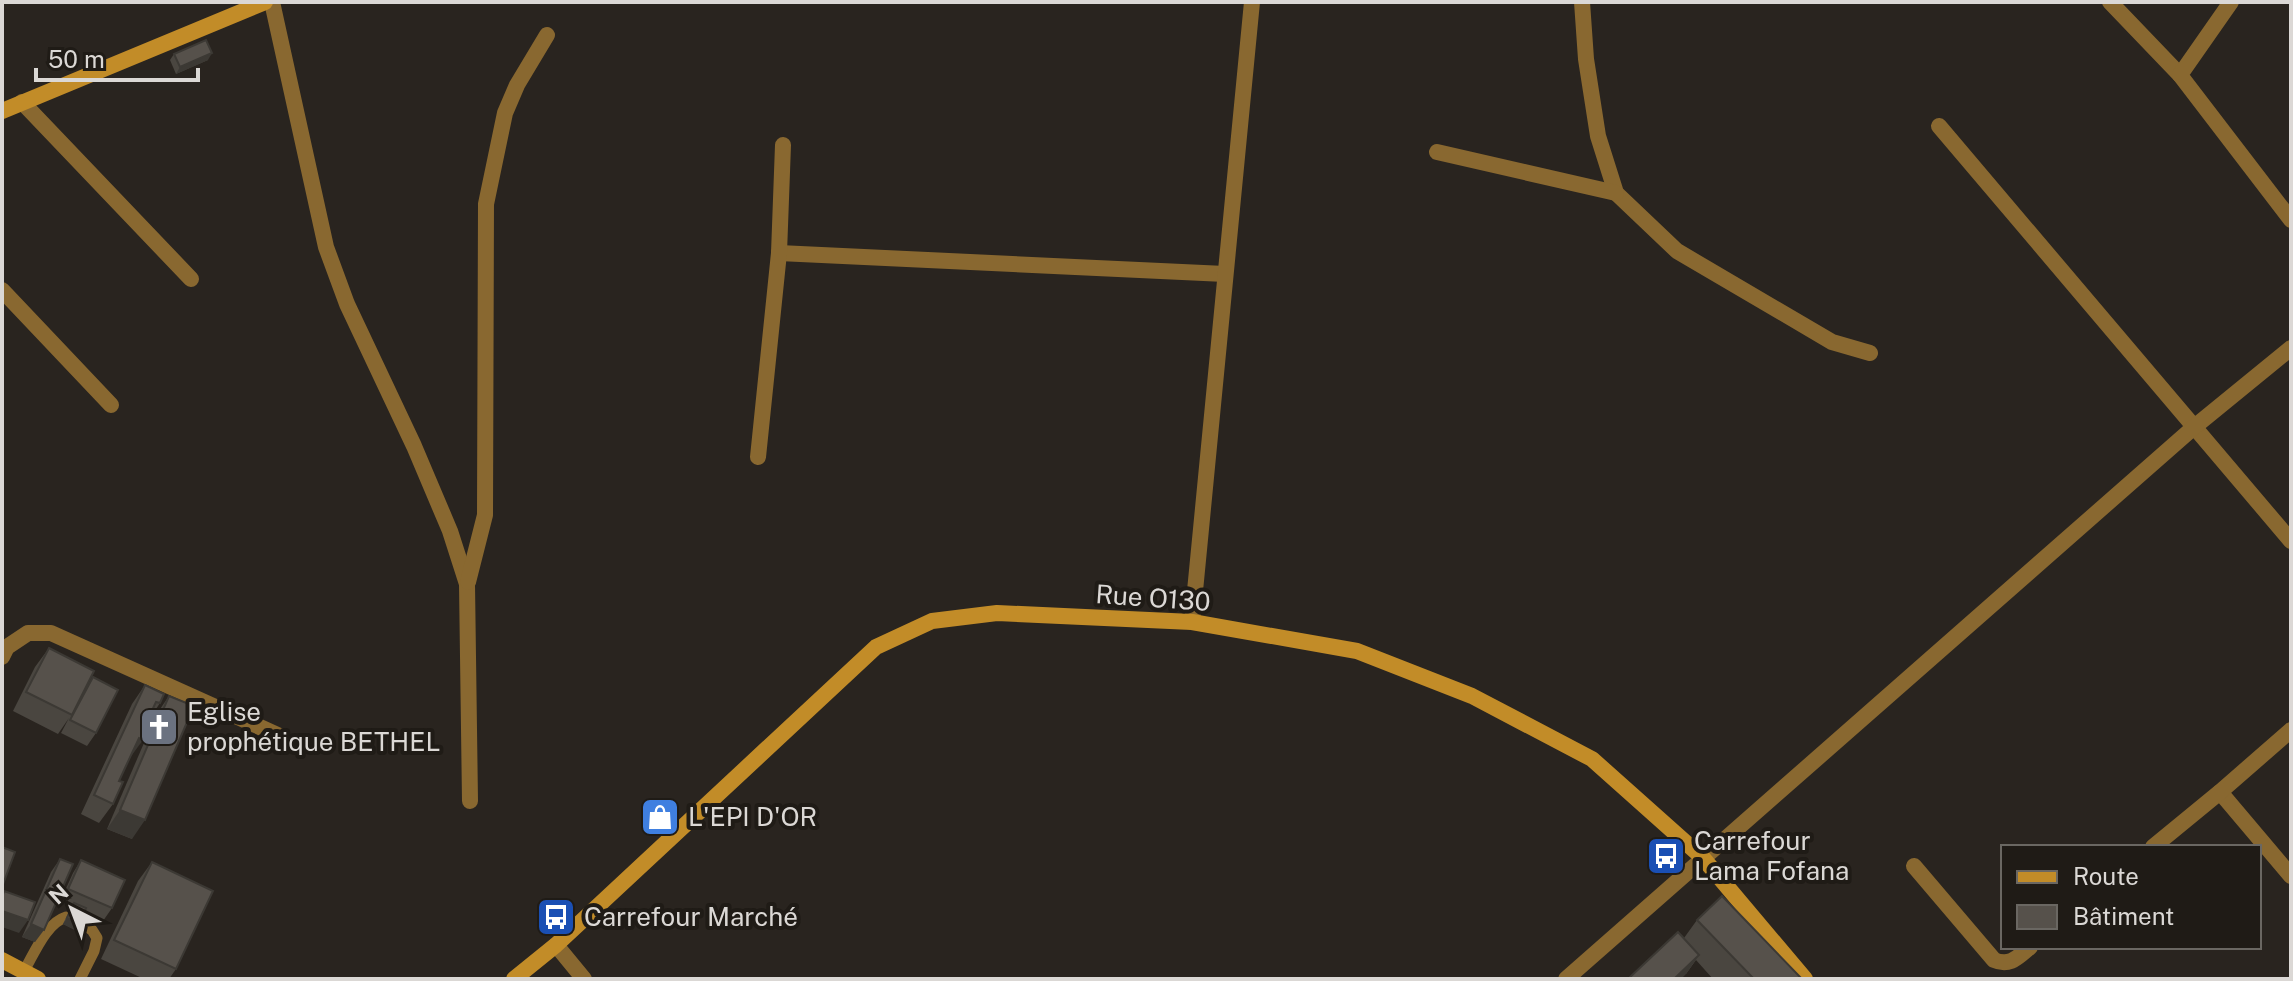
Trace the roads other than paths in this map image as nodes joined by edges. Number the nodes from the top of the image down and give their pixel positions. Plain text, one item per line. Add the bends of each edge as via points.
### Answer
1 (265, 2) edge
2 (272, 2) edge
3 (1252, 2) edge
4 (1582, 2) edge
5 (2110, 2) edge
6 (2231, 2) edge
7 (547, 35) dead end
8 (2180, 75) junction
9 (22, 102) junction
10 (2, 111) edge
11 (1939, 126) dead end
12 (783, 145) dead end
13 (1437, 152) dead end
14 (1616, 193) junction
15 (2291, 220) edge
16 (779, 253) junction
17 (1225, 274) junction
18 (191, 279) dead end
19 (2, 290) edge
20 (2291, 348) edge
21 (1870, 353) dead end
22 (111, 405) dead end
23 (2193, 428) junction
24 (758, 457) dead end
25 (2291, 541) edge
26 (467, 584) junction
27 (1192, 622) junction
28 (2, 657) edge
29 (2291, 730) edge
30 (282, 737) dead end
31 (2220, 792) junction
32 (470, 801) dead end
33 (2155, 845) edge
34 (1703, 858) junction
35 (1914, 866) dead end
36 (2291, 876) edge
37 (66, 917) edge
38 (79, 922) edge
39 (556, 945) junction
40 (2028, 949) edge
41 (2, 960) edge
42 (31, 975) edge
43 (80, 979) edge
44 (514, 979) edge
45 (584, 979) edge
46 (1566, 979) edge
47 (1805, 979) edge

1 - 9 street
2 - 26 street via 326,247 450,531
3 - 17 street
4 - 14 street via 1598,136
5 - 8 street
6 - 8 street
7 - 26 street via 505,113 486,204 485,515
8 - 15 street
9 - 10 street
9 - 18 street
11 - 23 street
12 - 16 street
13 - 14 street
14 - 21 street via 1677,251 1832,342
16 - 17 street
16 - 24 street
17 - 27 street
19 - 22 street
20 - 23 street
23 - 25 street
23 - 34 street
26 - 32 street
27 - 34 street, Rue O130 via 1357,651 1472,696 1592,759
27 - 39 street, Rue O130 via 997,613 932,621 876,647
28 - 30 street via 28,633 51,633
29 - 31 street
31 - 33 street
31 - 36 street
34 - 46 street
34 - 47 street, Rue O130
35 - 40 street via 1994,960 2012,962
37 - 42 lane via 51,927
38 - 43 lane via 97,938
39 - 44 street, Rue O130
39 - 45 street
41 - 42 street

